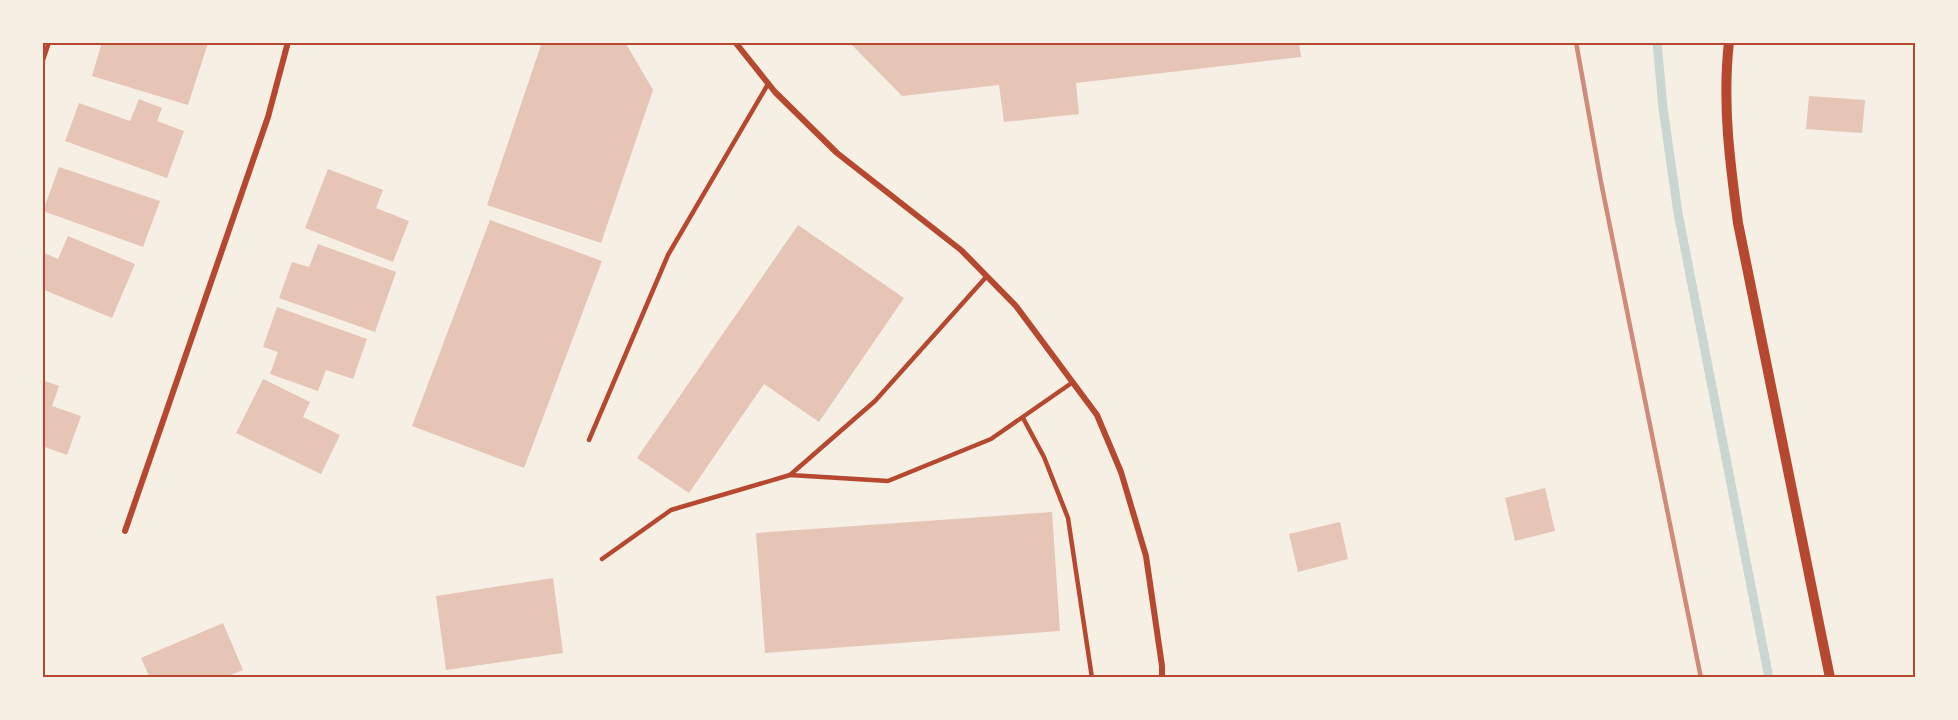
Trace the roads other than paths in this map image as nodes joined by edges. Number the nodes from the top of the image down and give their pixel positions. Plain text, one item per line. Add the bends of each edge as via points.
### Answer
1 (49, 42) edge
2 (288, 42) edge
3 (735, 42) edge
4 (1729, 42) edge
5 (42, 63) edge
6 (768, 84) junction
7 (987, 276) junction
8 (1073, 382) junction
9 (1023, 417) junction
10 (589, 440) dead end
11 (790, 475) junction
12 (125, 531) dead end
13 (602, 559) dead end
14 (1092, 678) edge
15 (1162, 678) edge
16 (1830, 678) edge

1 - 5 lane
2 - 12 street via 264,128
3 - 6 street
4 - 16 street via 1726,106 1738,223
6 - 7 street via 837,153 961,250
6 - 10 lane via 668,255
7 - 8 street via 1016,306
7 - 11 lane via 875,401
8 - 9 lane
8 - 15 street via 1097,415 1121,472 1146,556
9 - 11 lane via 992,439 888,481
9 - 14 lane via 1068,518
11 - 13 lane via 671,510

